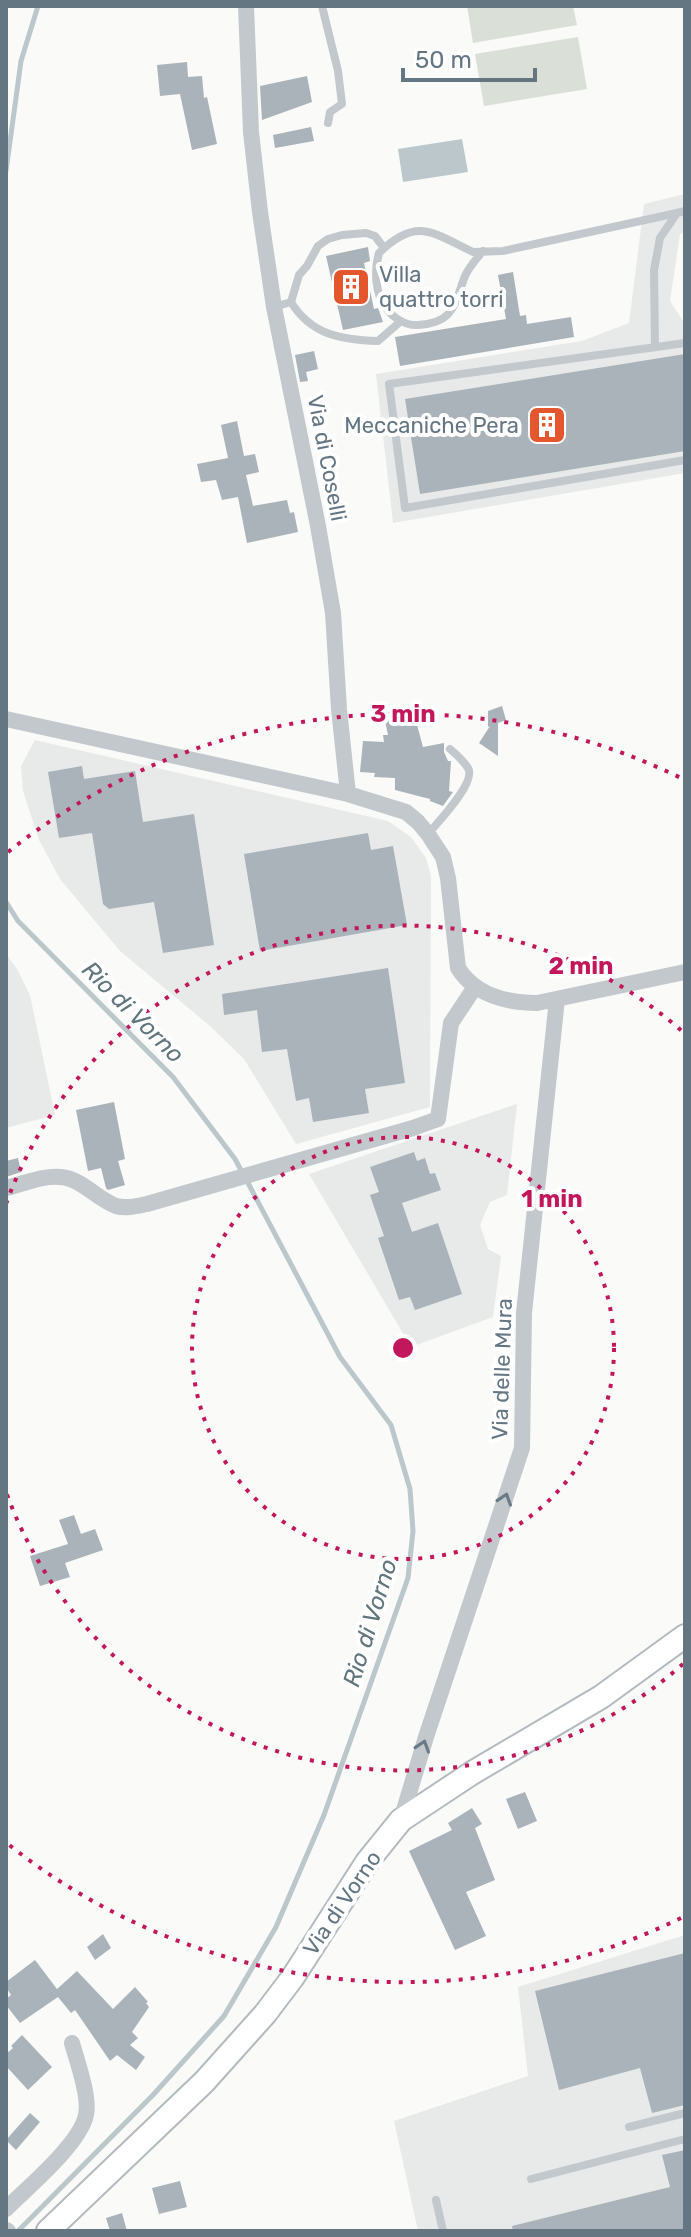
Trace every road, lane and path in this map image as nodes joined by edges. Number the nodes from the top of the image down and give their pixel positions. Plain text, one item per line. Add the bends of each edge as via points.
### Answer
1 (246, 6) edge
2 (322, 6) edge
3 (328, 123) dead end
4 (681, 212) edge
5 (384, 248) junction
6 (483, 251) junction
7 (282, 305) junction
8 (401, 321) junction
9 (685, 343) edge
10 (655, 346) junction
11 (685, 460) edge
12 (6, 719) edge
13 (450, 749) dead end
14 (348, 794) junction
15 (428, 834) junction
16 (685, 972) edge
17 (475, 987) junction
18 (557, 999) junction
19 (6, 1188) edge
20 (685, 1636) edge
21 (401, 1820) junction
22 (72, 2043) dead end
23 (685, 2113) edge
24 (629, 2127) dead end
25 (685, 2139) edge
26 (531, 2179) dead end
27 (436, 2200) dead end
28 (6, 2209) edge
29 (48, 2231) edge
30 (443, 2231) edge

1 - 7 street, Via di Coselli via 260,212
2 - 3 lane via 342,99
4 - 6 lane
4 - 10 lane via 660,238 654,270
5 - 6 lane via 420,230 473,252
5 - 7 lane via 366,233 328,239 318,246
5 - 8 lane via 377,259 378,289 386,309
6 - 8 lane via 446,317 419,325
7 - 8 lane via 343,338 378,341
7 - 14 street, Via di Coselli via 333,613
9 - 10 lane
10 - 11 lane via 389,384 405,508
12 - 14 street
13 - 15 lane via 470,775
14 - 15 street via 406,812
15 - 17 street via 443,857 448,878 458,968
16 - 18 street
17 - 18 street via 512,1003
17 - 19 street via 451,1023 438,1119 128,1208 63,1177
21 -> 18 street, Via delle Mura via 522,1448 524,1313
20 - 21 street, Via di Vorno via 601,1697
21 - 29 street, Via di Vorno via 265,2014 204,2082
22 - 28 street via 86,2113 78,2136
23 - 24 lane
25 - 26 lane
27 - 30 lane

